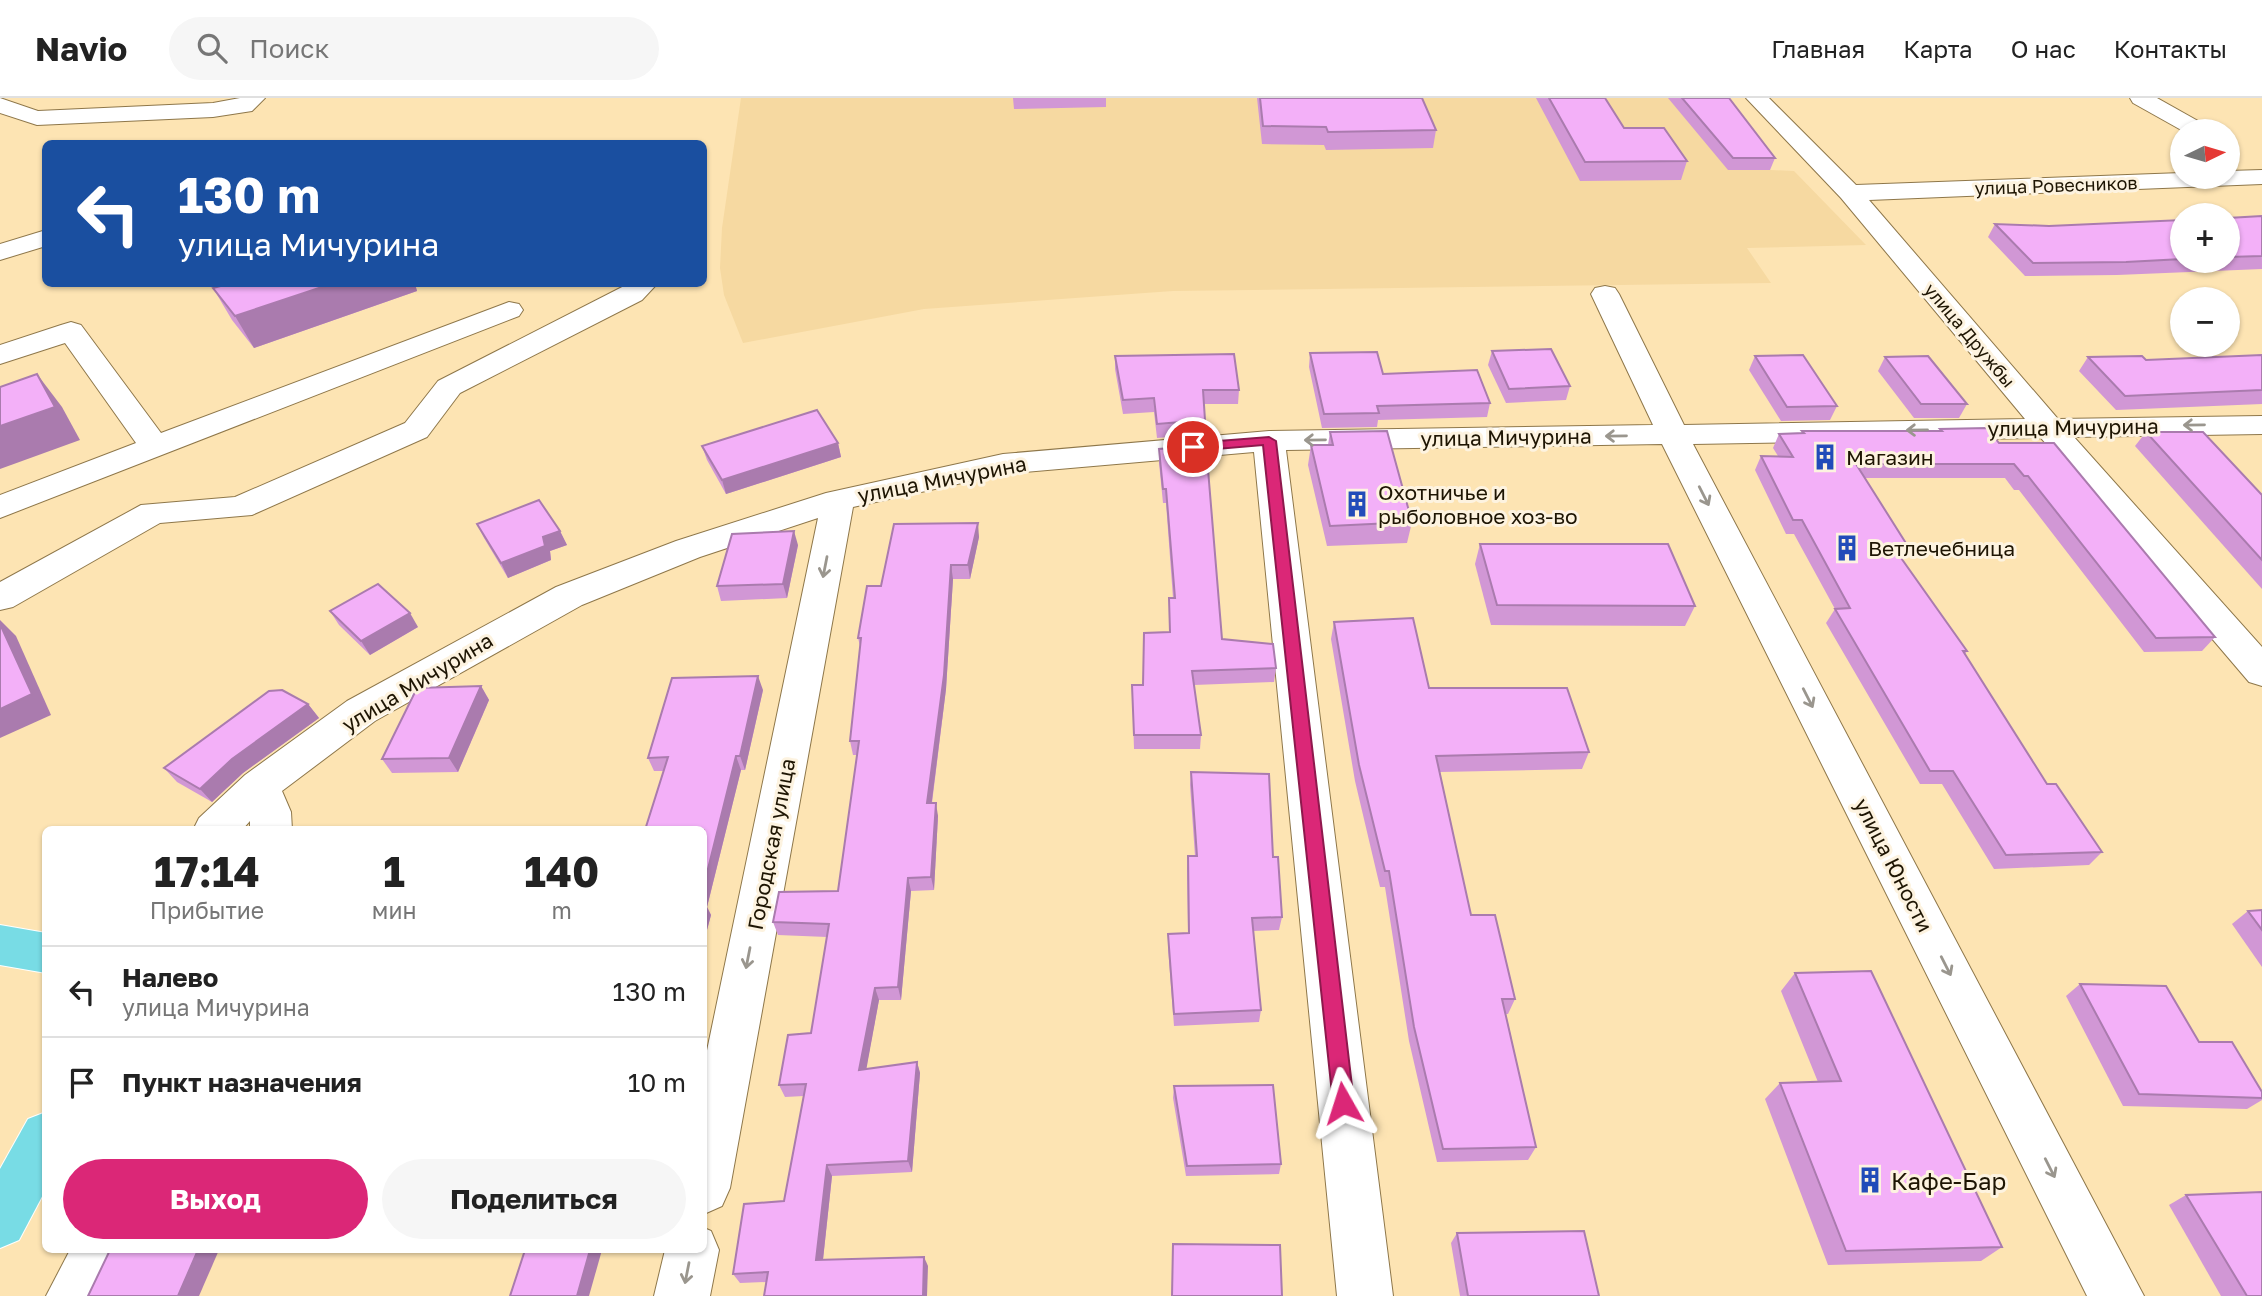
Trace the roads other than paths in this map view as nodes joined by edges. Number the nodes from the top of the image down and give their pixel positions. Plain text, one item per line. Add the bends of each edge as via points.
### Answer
1 (254, 98) edge
2 (1757, 98) edge
3 (2141, 98) edge
4 (0, 103) edge
5 (37, 118) junction
6 (2178, 119) edge
7 (0, 130) edge
8 (2240, 161) edge
9 (2257, 178) edge
10 (1850, 193) junction
11 (42, 239) edge
12 (0, 252) edge
13 (640, 287) edge
14 (1605, 294) dead end
15 (509, 310) dead end
16 (0, 355) edge
17 (2262, 425) edge
18 (2048, 427) junction
19 (1673, 435) junction
20 (1269, 441) junction
21 (154, 446) junction
22 (838, 500) junction
23 (0, 507) edge
24 (0, 598) edge
25 (2262, 672) edge
26 (259, 786) junction
27 (218, 826) edge
28 (271, 826) edge
29 (0, 945) edge
30 (42, 952) edge
31 (42, 1144) edge
32 (707, 1173) edge
33 (0, 1221) edge
34 (97, 1253) edge
35 (691, 1253) edge
36 (74, 1296) edge
37 (682, 1296) edge
38 (1365, 1296) edge
39 (2116, 1296) edge

1 - 5 street via 244,106 213,110
2 - 10 street, улица Дружбы
3 - 6 street
4 - 5 street
5 - 7 street
8 - 9 street
9 - 10 street, улица Ровесников
10 - 18 street, улица Дружбы
11 - 12 street
13 - 24 street via 449,387 416,430 240,507 153,513
14 - 19 street, улица Юности
15 - 21 street
16 - 21 street via 71,331
17 -> 18 street, улица Мичурина
18 -> 19 street, улица Мичурина
18 - 25 street, улица Дружбы
19 -> 20 street, улица Мичурина
19 -> 39 street, улица Юности
20 - 22 street, улица Мичурина via 1003,464
20 - 38 street
21 - 23 street
22 - 26 street, улица Мичурина via 688,549 569,596 360,711
22 -> 32 street, Городская улица
26 - 27 street, улица Мичурина
26 - 28 street
29 - 30 main road
31 - 33 main road
34 - 36 street
35 -> 37 street

